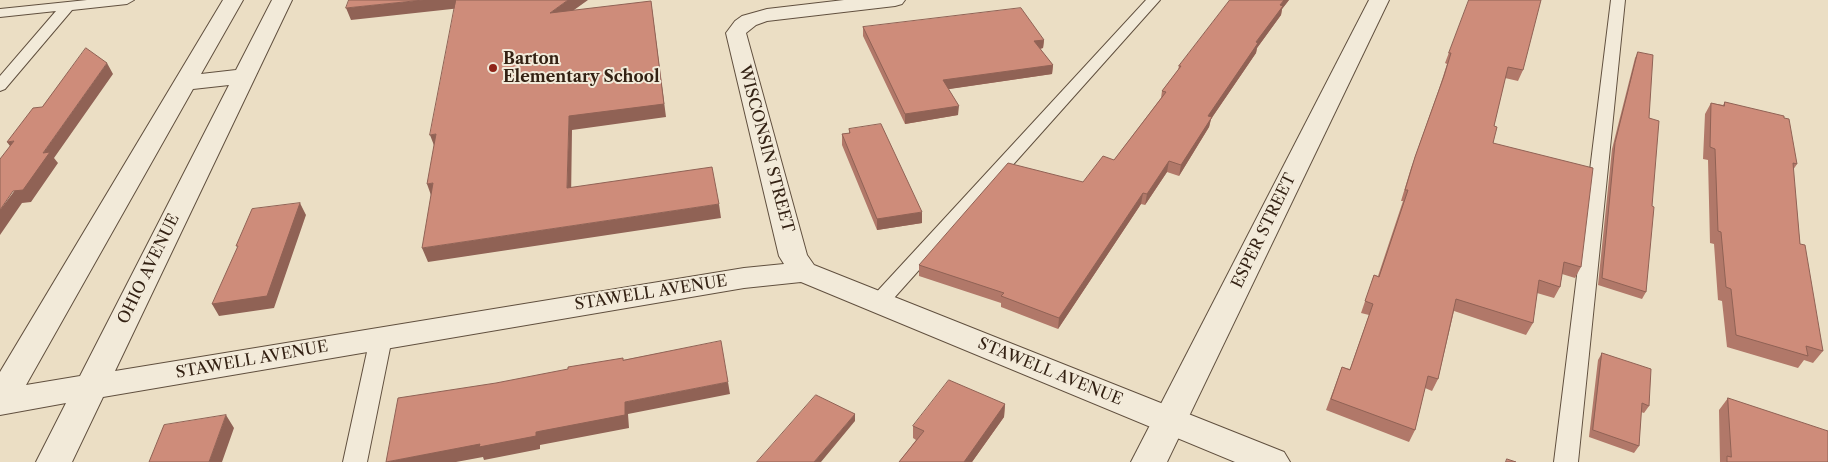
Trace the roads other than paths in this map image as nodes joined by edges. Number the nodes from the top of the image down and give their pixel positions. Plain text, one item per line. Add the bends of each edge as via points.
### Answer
1 (127, 0) edge
2 (233, 0) edge
3 (282, 0) edge
4 (895, 0) edge
5 (1153, 0) edge
6 (1379, 0) edge
7 (1618, 0) edge
8 (68, 6) junction
9 (0, 13) edge
10 (245, 76) junction
11 (183, 83) junction
12 (0, 86) edge
13 (804, 272) junction
14 (879, 302) junction
15 (381, 338) junction
16 (92, 386) junction
17 (0, 401) edge
18 (1170, 420) junction
19 (54, 462) edge
20 (355, 462) edge
21 (1149, 462) edge
22 (1272, 462) edge
23 (1566, 462) edge

1 - 8 lane
2 - 11 street
3 - 10 street, OHIO AVENUE
4 - 13 street, WISCONSIN STREET via 767,15 751,19 736,33 793,256
5 - 14 lane
6 - 18 street, ESPER STREET
7 - 23 lane
8 - 9 lane
8 - 12 lane
10 - 11 street
10 - 16 street, OHIO AVENUE
11 - 17 street
13 - 14 street, STAWELL AVENUE
13 - 15 street, STAWELL AVENUE via 744,278
14 - 18 street, STAWELL AVENUE
15 - 16 street, STAWELL AVENUE
15 - 20 lane
16 - 17 street, STAWELL AVENUE
16 - 19 street, OHIO AVENUE
18 - 21 street, ESPER STREET
18 - 22 street, STAWELL AVENUE

